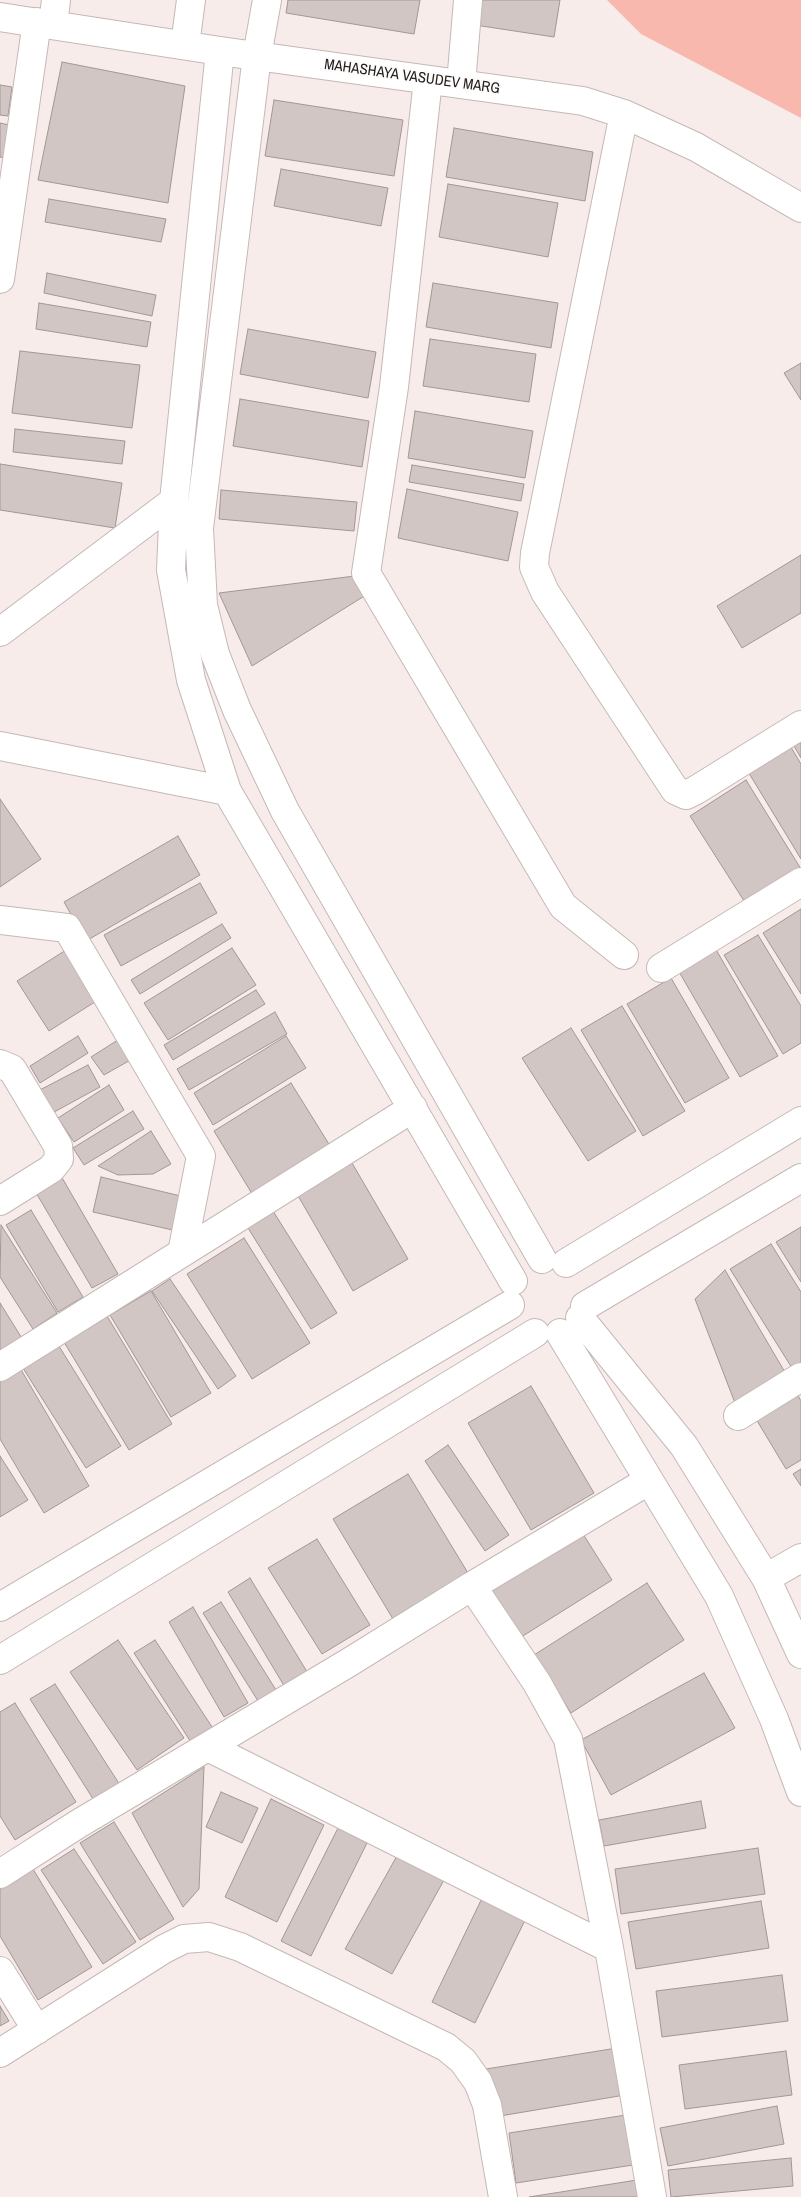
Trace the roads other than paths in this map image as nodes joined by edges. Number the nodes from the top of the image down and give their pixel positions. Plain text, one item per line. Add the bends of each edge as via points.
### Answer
1 (191, 0) edge
2 (267, 0) edge
3 (468, 0) edge
4 (48, 16) edge
5 (0, 17) edge
6 (185, 45) junction
7 (220, 51) junction
8 (257, 56) junction
9 (428, 80) junction
10 (460, 84) junction
11 (624, 114) junction
12 (801, 208) edge
13 (0, 279) edge
14 (174, 501) junction
15 (2, 626) edge
16 (801, 725) edge
17 (0, 746) edge
18 (227, 790) junction
19 (801, 882) edge
20 (0, 920) edge
21 (624, 955) dead end
22 (661, 968) dead end
23 (0, 1064) edge
24 (413, 1108) junction
25 (801, 1121) edge
26 (801, 1178) edge
27 (0, 1201) edge
28 (182, 1253) junction
29 (554, 1261) junction
30 (512, 1293) junction
31 (565, 1323) junction
32 (0, 1367) edge
33 (801, 1377) edge
34 (738, 1416) dead end
35 (648, 1481) junction
36 (801, 1558) edge
37 (766, 1578) junction
38 (472, 1586) junction
39 (0, 1606) edge
40 (801, 1654) edge
41 (0, 1660) edge
42 (208, 1747) junction
43 (801, 1792) edge
44 (0, 1874) edge
45 (609, 1948) junction
46 (0, 1971) edge
47 (37, 2030) junction
48 (0, 2054) edge
49 (503, 2197) edge
50 (652, 2197) edge

1 - 6 street
2 - 8 street
3 - 10 street
4 - 5 street, MAHASHAYA VASUDEV MARG
4 - 6 street, MAHASHAYA VASUDEV MARG
4 - 13 street
6 - 7 street, MAHASHAYA VASUDEV MARG
7 - 8 street, MAHASHAYA VASUDEV MARG
7 - 14 street
8 - 9 street, MAHASHAYA VASUDEV MARG
8 - 29 street via 199,528 203,605 215,654 237,710 285,811
9 - 10 street, MAHASHAYA VASUDEV MARG
9 - 21 street via 394,387 366,574 563,906
10 - 11 street, MAHASHAYA VASUDEV MARG via 584,101
11 - 12 street, MAHASHAYA VASUDEV MARG via 696,147
11 - 16 street via 534,567 545,592 675,790 686,795 696,790
14 - 15 street
14 - 18 street via 172,579 191,680
17 - 18 street
18 - 24 street
19 - 22 street
20 - 28 street via 68,928 201,1156
23 - 27 street via 12,1069 58,1146 58,1159 51,1168
24 - 28 street
24 - 30 street
25 - 29 street
26 - 31 street
28 - 32 street
29 - 30 street via 530,1263 520,1270
29 - 31 street via 576,1270 586,1293
30 - 31 street via 515,1316 523,1326
30 - 39 street
31 - 35 street
31 - 37 street via 684,1446
31 - 41 street
33 - 34 street
35 - 38 street
35 - 43 street via 719,1596 774,1719
36 - 37 street
37 - 40 street
38 - 42 street
38 - 45 street via 537,1683 568,1739
42 - 44 street
42 - 45 street
45 - 50 street
46 - 47 street
47 - 48 street
47 - 49 street via 184,1939 209,1937 240,1947 446,2047 463,2061 478,2082 487,2105

